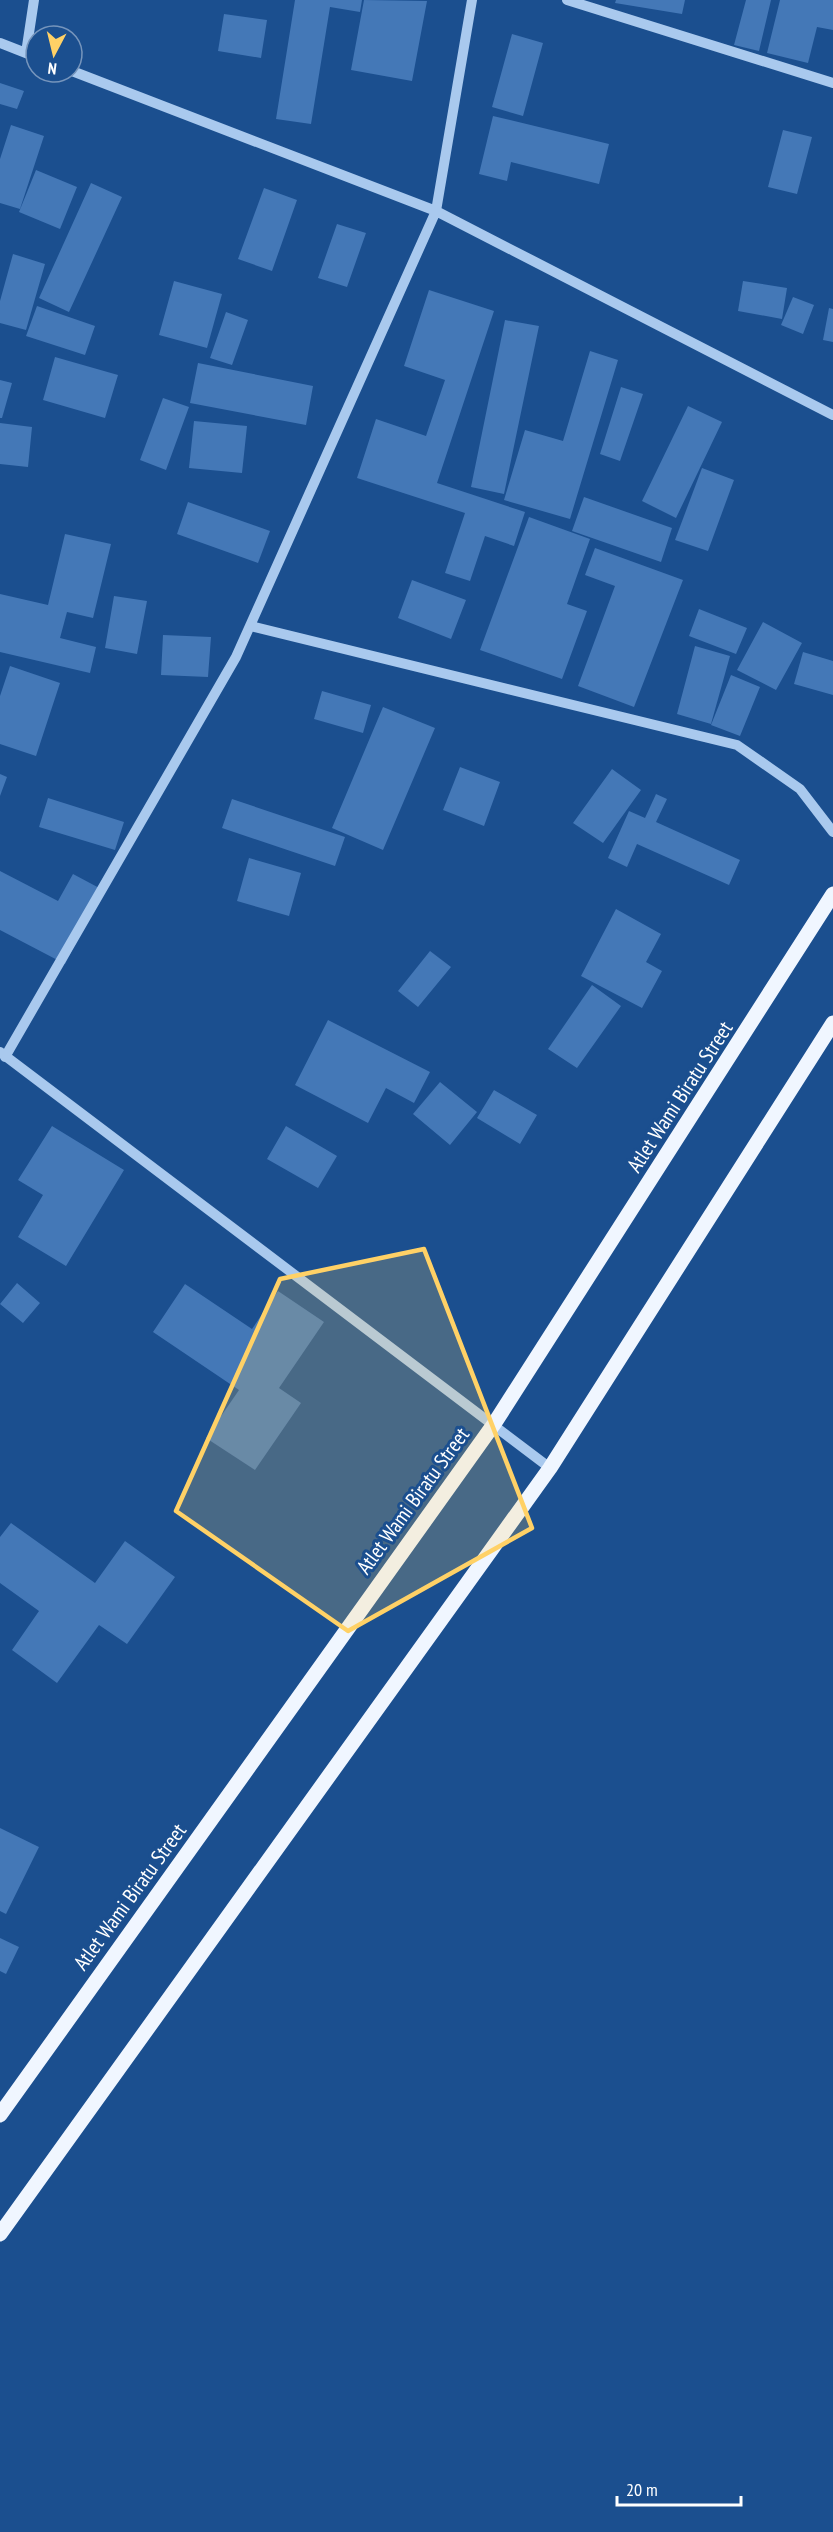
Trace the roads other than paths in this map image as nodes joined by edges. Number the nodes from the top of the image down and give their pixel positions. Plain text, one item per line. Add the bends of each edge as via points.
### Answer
1 (34, 0) edge
2 (472, 0) edge
3 (567, 0) edge
4 (33, 24) edge
5 (0, 44) edge
6 (24, 53) edge
7 (84, 76) edge
8 (833, 83) edge
9 (436, 212) junction
10 (833, 415) edge
11 (250, 626) junction
12 (833, 832) edge
13 (833, 894) edge
14 (833, 1023) edge
15 (2, 1054) edge
16 (494, 1424) junction
17 (550, 1468) junction
18 (0, 2115) edge
19 (0, 2234) edge

1 - 4 street
2 - 9 street
3 - 8 street
5 - 6 street
7 - 9 street
9 - 10 street
9 - 11 street
11 - 12 street via 737,745 800,789
11 - 15 street via 236,657
13 - 16 main road, Atlet Wami Biratu Street
14 - 17 main road
15 - 16 street
16 - 17 street
16 - 18 main road, Atlet Wami Biratu Street
17 - 19 main road

